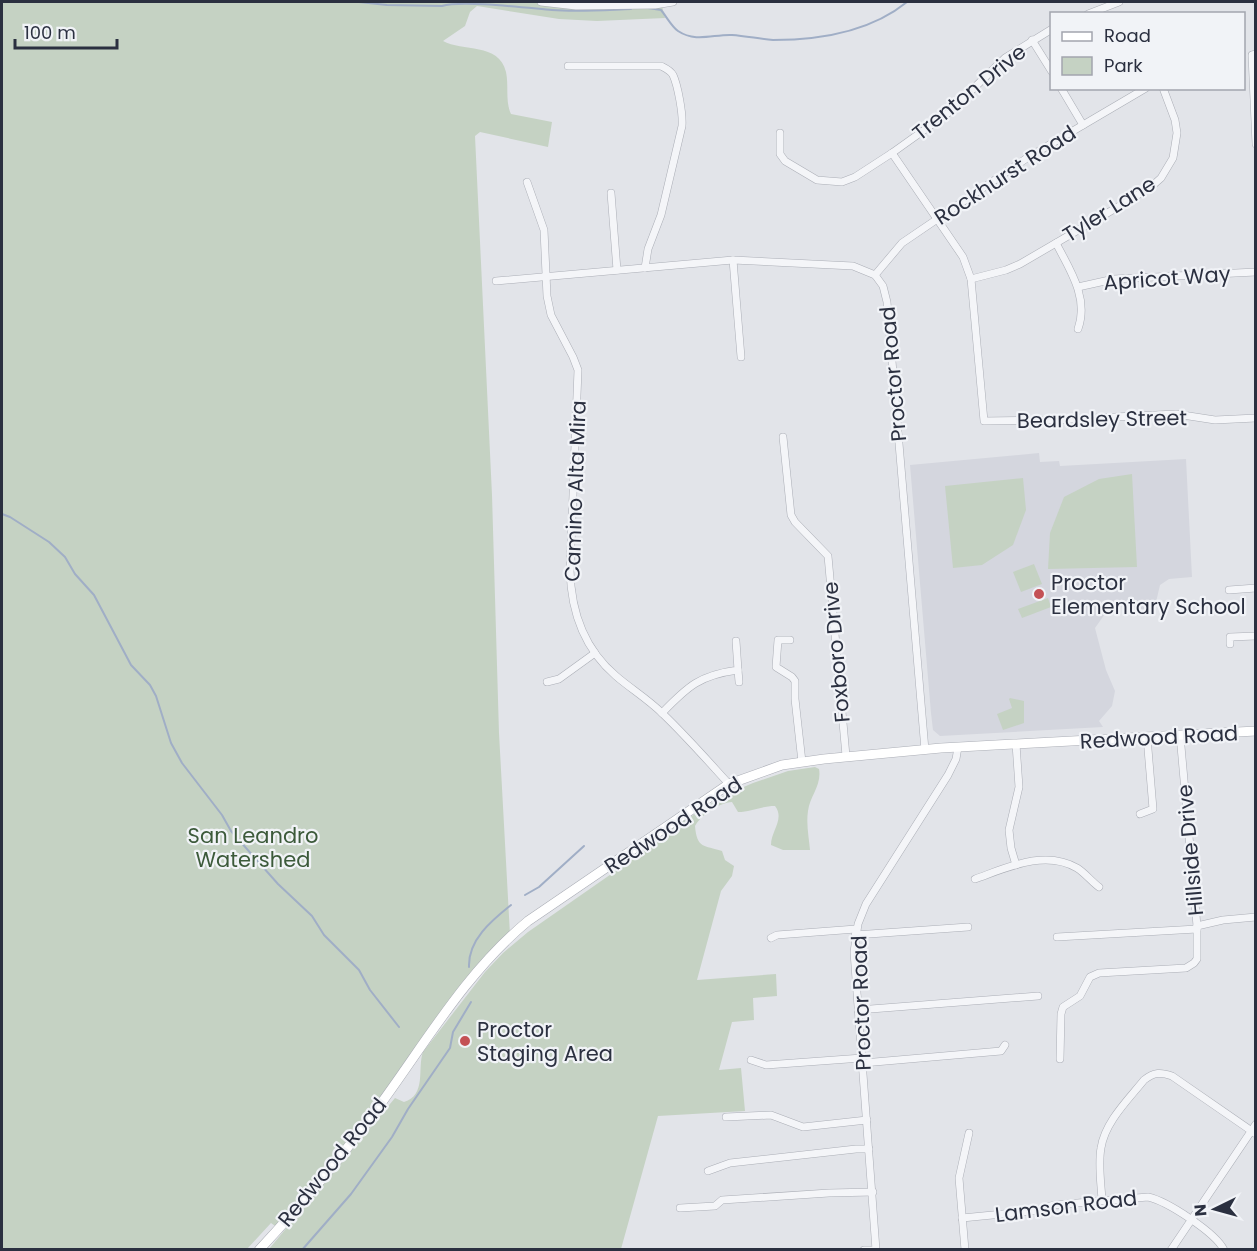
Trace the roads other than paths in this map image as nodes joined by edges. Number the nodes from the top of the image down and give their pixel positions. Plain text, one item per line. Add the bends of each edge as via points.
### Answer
1 (541, 2) edge
2 (673, 2) edge
3 (1119, 2) edge
4 (1093, 12) edge
5 (1050, 30) edge
6 (1032, 40) junction
7 (1254, 55) edge
8 (568, 66) dead end
9 (1050, 69) edge
10 (1062, 90) edge
11 (1143, 90) edge
12 (1164, 90) edge
13 (1255, 122) edge
14 (1083, 125) junction
15 (780, 134) dead end
16 (1256, 144) edge
17 (892, 153) junction
18 (527, 182) dead end
19 (610, 193) dead end
20 (938, 219) junction
21 (1056, 243) junction
22 (733, 260) junction
23 (645, 268) junction
24 (617, 270) junction
25 (1256, 272) edge
26 (875, 275) junction
27 (546, 278) junction
28 (971, 279) junction
29 (495, 281) dead end
30 (1078, 287) junction
31 (1078, 329) dead end
32 (741, 357) dead end
33 (1256, 418) edge
34 (783, 437) dead end
35 (1256, 588) edge
36 (1229, 590) dead end
37 (1256, 636) edge
38 (790, 640) dead end
39 (736, 641) dead end
40 (1230, 644) dead end
41 (595, 653) junction
42 (738, 670) junction
43 (547, 682) dead end
44 (739, 682) dead end
45 (662, 712) junction
46 (1256, 731) edge
47 (1180, 735) junction
48 (1147, 737) junction
49 (1016, 744) junction
50 (958, 747) junction
51 (925, 750) junction
52 (846, 756) junction
53 (802, 762) junction
54 (729, 784) junction
55 (1140, 814) dead end
56 (1017, 865) junction
57 (975, 879) dead end
58 (1098, 887) dead end
59 (1256, 917) edge
60 (968, 927) dead end
61 (1197, 928) junction
62 (856, 932) junction
63 (1057, 937) dead end
64 (771, 939) dead end
65 (1038, 996) dead end
66 (858, 1010) junction
67 (1005, 1045) dead end
68 (1060, 1059) dead end
69 (751, 1060) dead end
70 (862, 1061) junction
71 (726, 1117) dead end
72 (867, 1120) junction
73 (1256, 1124) edge
74 (1253, 1132) edge
75 (969, 1133) dead end
76 (869, 1149) junction
77 (708, 1171) dead end
78 (873, 1192) junction
79 (1102, 1200) junction
80 (680, 1208) dead end
81 (962, 1218) junction
82 (1191, 1220) junction
83 (259, 1250) edge
84 (864, 1250) edge
85 (874, 1250) edge
86 (965, 1250) edge
87 (1171, 1250) edge
88 (1224, 1250) edge

1 - 2 street via 576,6
3 - 4 street
5 - 6 street, Trenton Drive
6 - 9 street
6 - 17 street, Trenton Drive via 1005,58 948,113
7 - 13 street
8 - 23 street via 661,66 673,76 682,126
10 - 14 street
11 - 14 street, Rockhurst Road
12 - 21 street, Tyler Lane via 1177,133 1168,168 1152,186
13 - 16 street
14 - 20 street, Rockhurst Road
15 - 17 street, Trenton Drive via 780,154 785,161 817,180 842,182
17 - 20 street
18 - 27 street, Camino Alta Mira via 544,230
19 - 24 street
20 - 26 street, Rockhurst Road via 898,246
20 - 28 street via 963,257
21 - 28 street, Tyler Lane via 1006,270
21 - 30 street
22 - 23 street
22 - 26 street via 853,266
22 - 32 street
23 - 24 street
24 - 27 street
25 - 30 street, Apricot Way via 1114,279
26 - 51 street, Proctor Road via 887,302
27 - 29 street
27 - 41 street, Camino Alta Mira via 551,315 578,370 570,589 579,624
28 - 33 street, Beardsley Street via 984,421 1176,414 1215,420
30 - 31 street via 1082,308
34 - 52 street, Foxboro Drive via 791,515 828,556
35 - 36 street
37 - 40 street via 1230,637
38 - 53 street via 778,640 775,664 795,681
39 - 42 street
41 - 43 street via 559,679
41 - 45 street, Camino Alta Mira via 615,676
42 - 44 street
42 - 45 street via 699,680
45 - 54 street, Camino Alta Mira
46 - 47 main road, Redwood Road
47 - 48 main road, Redwood Road
47 - 61 street, Hillside Drive
48 - 49 main road, Redwood Road
48 - 55 street via 1153,809
49 - 50 main road, Redwood Road
49 - 56 street via 1018,787 1009,835
50 - 51 main road, Redwood Road
50 - 62 street, Proctor Road via 948,775 872,894
51 - 52 main road, Redwood Road
52 - 53 main road, Redwood Road
53 - 54 main road, Redwood Road
54 - 83 main road, Redwood Road via 510,935 473,975 376,1111
56 - 57 street
56 - 58 street via 1040,860 1063,863 1077,868
59 - 61 street via 1223,920
60 - 62 street
61 - 63 street
61 - 68 street, Hillside Drive via 1198,954 1186,968 1099,973 1090,977 1080,996 1063,1007
62 - 64 street via 777,935
62 - 66 street, Proctor Road
65 - 66 street
66 - 70 street, Proctor Road
67 - 70 street via 1001,1051
69 - 70 street via 766,1065
70 - 72 street, Proctor Road
71 - 72 street via 771,1116 803,1126
72 - 76 street, Proctor Road
73 - 74 street
74 - 79 street via 1172,1077 1164,1073 1151,1075 1110,1124 1102,1141
74 - 82 street
75 - 81 street via 959,1178
76 - 77 street via 730,1163
76 - 78 street, Proctor Road
78 - 80 street via 722,1200 715,1206
78 - 85 street, Proctor Road
79 - 81 street, Lamson Road
79 - 82 street, Lamson Road via 1148,1197 1161,1200
81 - 86 street
82 - 87 street
82 - 88 street, Lamson Road via 1216,1238
84 - 85 street

